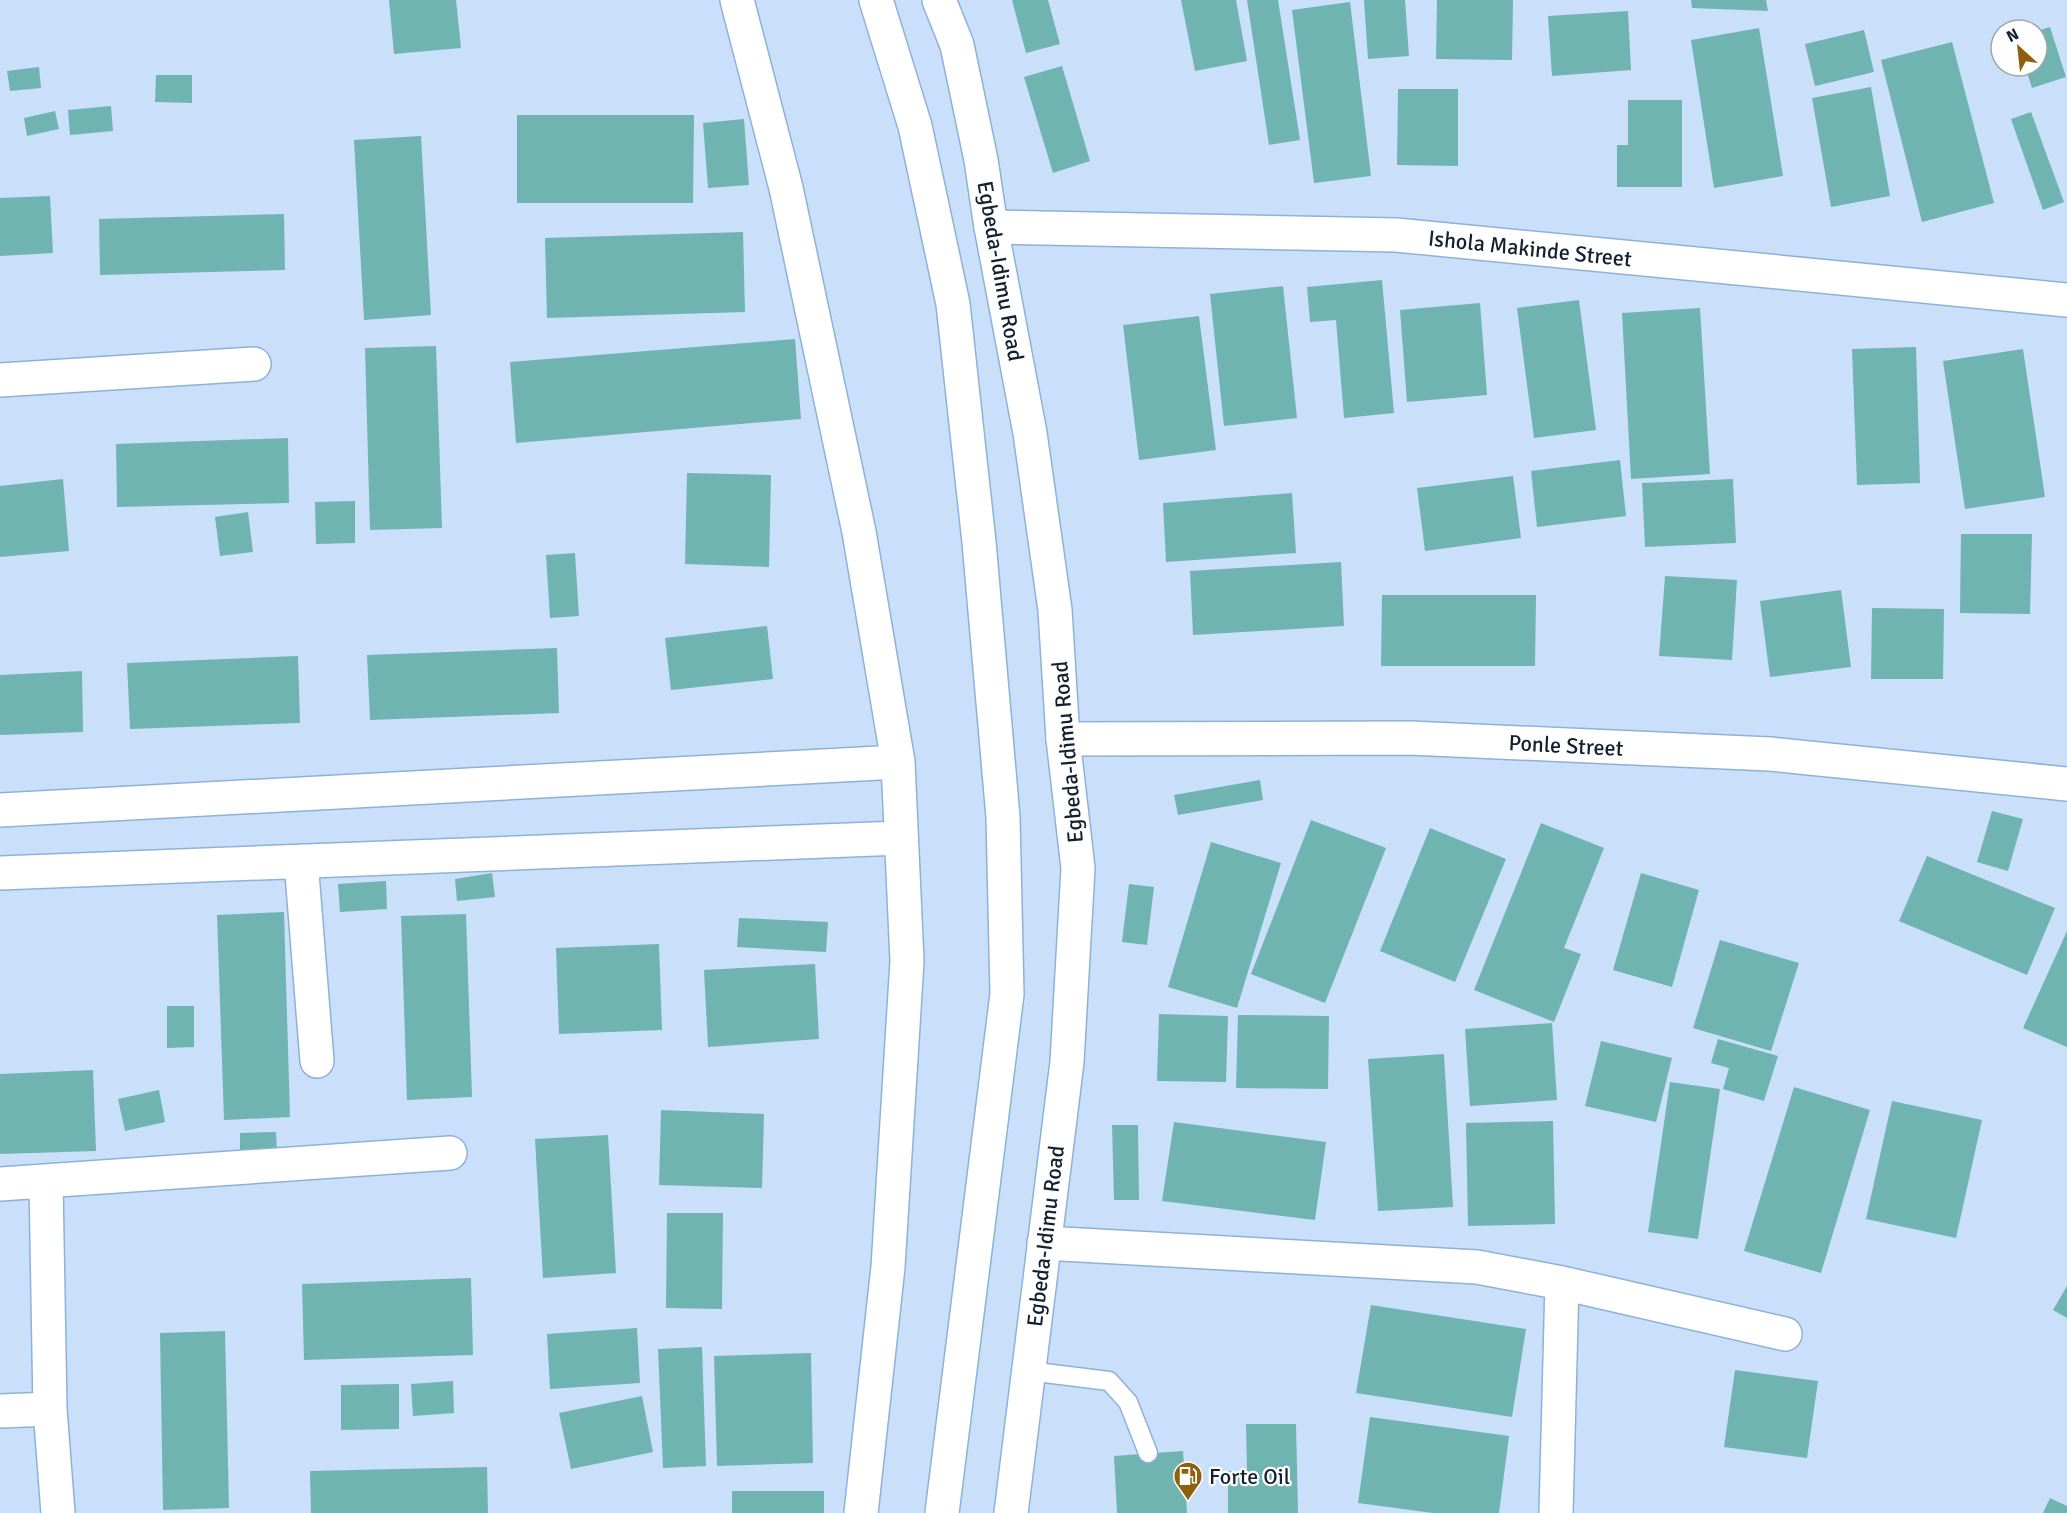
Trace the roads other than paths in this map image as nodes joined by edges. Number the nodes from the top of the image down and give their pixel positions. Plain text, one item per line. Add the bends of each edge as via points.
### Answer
1 (737, 0) edge
2 (876, 0) edge
3 (939, 0) edge
4 (991, 227) junction
5 (2067, 300) edge
6 (254, 363) dead end
7 (0, 380) edge
8 (1063, 740) junction
9 (898, 762) junction
10 (2067, 784) edge
11 (0, 810) edge
12 (900, 838) junction
13 (301, 861) junction
14 (0, 873) edge
15 (317, 1061) dead end
16 (450, 1153) dead end
17 (46, 1182) junction
18 (0, 1184) edge
19 (1044, 1243) junction
20 (1562, 1283) junction
21 (1785, 1334) dead end
22 (1028, 1371) junction
23 (50, 1409) junction
24 (0, 1411) edge
25 (1148, 1453) dead end
26 (58, 1513) edge
27 (861, 1513) edge
28 (942, 1513) edge
29 (1011, 1513) edge
30 (1556, 1513) edge

1 - 9 street via 786,188 857,520
2 - 28 street via 915,126 953,304 979,542 1002,818 1006,994
3 - 4 street, Egbeda-Idimu Road via 957,45
4 - 5 street, Ishola Makinde Street via 1396,235
4 - 8 street, Egbeda-Idimu Road via 1030,433 1055,610
6 - 7 street
8 - 10 street, Ponle Street via 1421,738 1770,754
8 - 19 street, Egbeda-Idimu Road via 1078,868 1067,1062
9 - 11 street
9 - 12 street
12 - 13 street
12 - 27 street via 907,961 888,1267
13 - 14 street
13 - 15 street
16 - 17 street
17 - 18 street
17 - 23 street
19 - 20 street via 1477,1267
19 - 22 street, Egbeda-Idimu Road
20 - 21 street
20 - 30 street
22 - 25 lane via 1109,1381 1128,1402
22 - 29 street, Egbeda-Idimu Road
23 - 24 street
23 - 26 street

